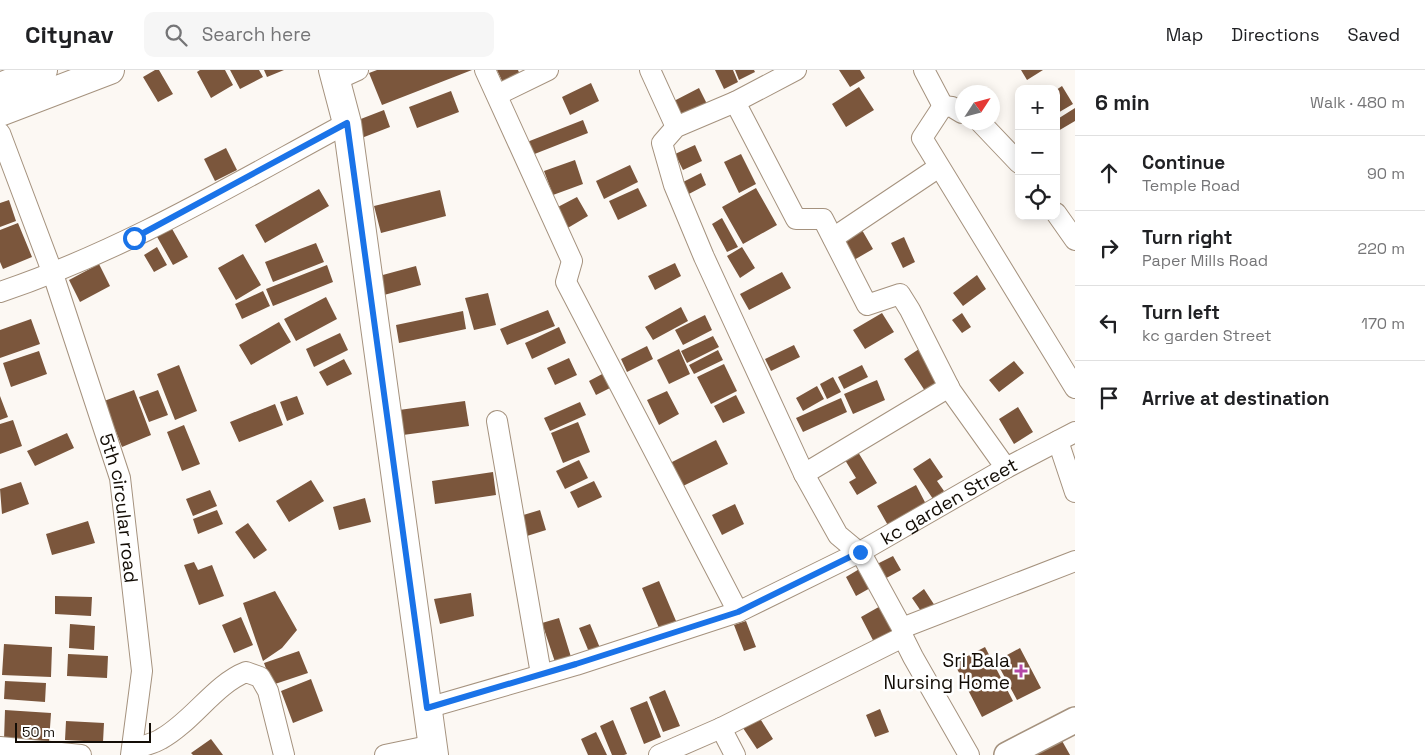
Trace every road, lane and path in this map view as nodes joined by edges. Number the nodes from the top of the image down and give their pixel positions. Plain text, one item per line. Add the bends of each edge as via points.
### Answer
1 (43, 70) edge
2 (110, 70) edge
3 (485, 70) edge
4 (548, 70) edge
5 (650, 70) edge
6 (924, 70) edge
7 (343, 73) edge
8 (784, 73) edge
9 (0, 87) edge
10 (497, 95) junction
11 (735, 102) junction
12 (943, 106) junction
13 (955, 109) edge
14 (0, 112) edge
15 (347, 123) junction
16 (676, 127) junction
17 (988, 130) edge
18 (0, 133) edge
19 (1015, 159) edge
20 (939, 167) junction
21 (1060, 219) edge
22 (833, 238) junction
23 (1075, 240) edge
24 (53, 274) junction
25 (0, 292) edge
26 (949, 387) junction
27 (1075, 388) edge
28 (497, 421) dead end
29 (1075, 432) edge
30 (1058, 442) junction
31 (1006, 468) junction
32 (804, 474) junction
33 (1075, 492) edge
34 (860, 552) junction
35 (1075, 561) edge
36 (738, 612) junction
37 (903, 632) junction
38 (541, 674) junction
39 (427, 708) junction
40 (1075, 720) edge
41 (721, 728) junction
42 (0, 748) edge
43 (433, 750) edge
44 (132, 752) edge
45 (81, 755) edge
46 (284, 755) edge
47 (385, 755) edge
48 (659, 755) edge
49 (735, 755) edge
50 (969, 755) edge
51 (1007, 755) edge

1 - 9 main road
2 - 14 main road
3 - 10 street
4 - 10 street
5 - 16 street
6 - 12 street
7 - 15 main road
8 - 11 street
10 - 36 street via 572,261 566,282
11 - 16 street
11 - 22 street via 796,220 823,219
12 - 13 street
12 - 20 street via 922,138
15 - 24 street via 134,238
15 - 39 main road
16 - 32 street via 662,143 674,185
17 - 19 street
18 - 24 street, 5th circular road
20 - 22 street
20 - 27 street
21 - 23 street
22 - 26 street via 867,305 900,294
24 - 25 street
24 - 44 street, 5th circular road via 120,478 142,671
26 - 31 street
26 - 32 street
28 - 38 street
29 - 30 street, kc garden Street
30 - 31 street, kc garden Street
30 - 33 street
31 - 34 street, kc garden Street
32 - 34 street via 838,534
34 - 36 street, kc garden Street
34 - 37 street
35 - 37 street
36 - 38 street, kc garden Street
37 - 41 street
37 - 50 street
38 - 39 street, kc garden Street
39 - 43 main road
40 - 51 street
41 - 48 street
41 - 49 street
42 - 45 street
43 - 47 street
44 - 46 street via 161,740 194,715 235,676 246,672 260,677 268,691

